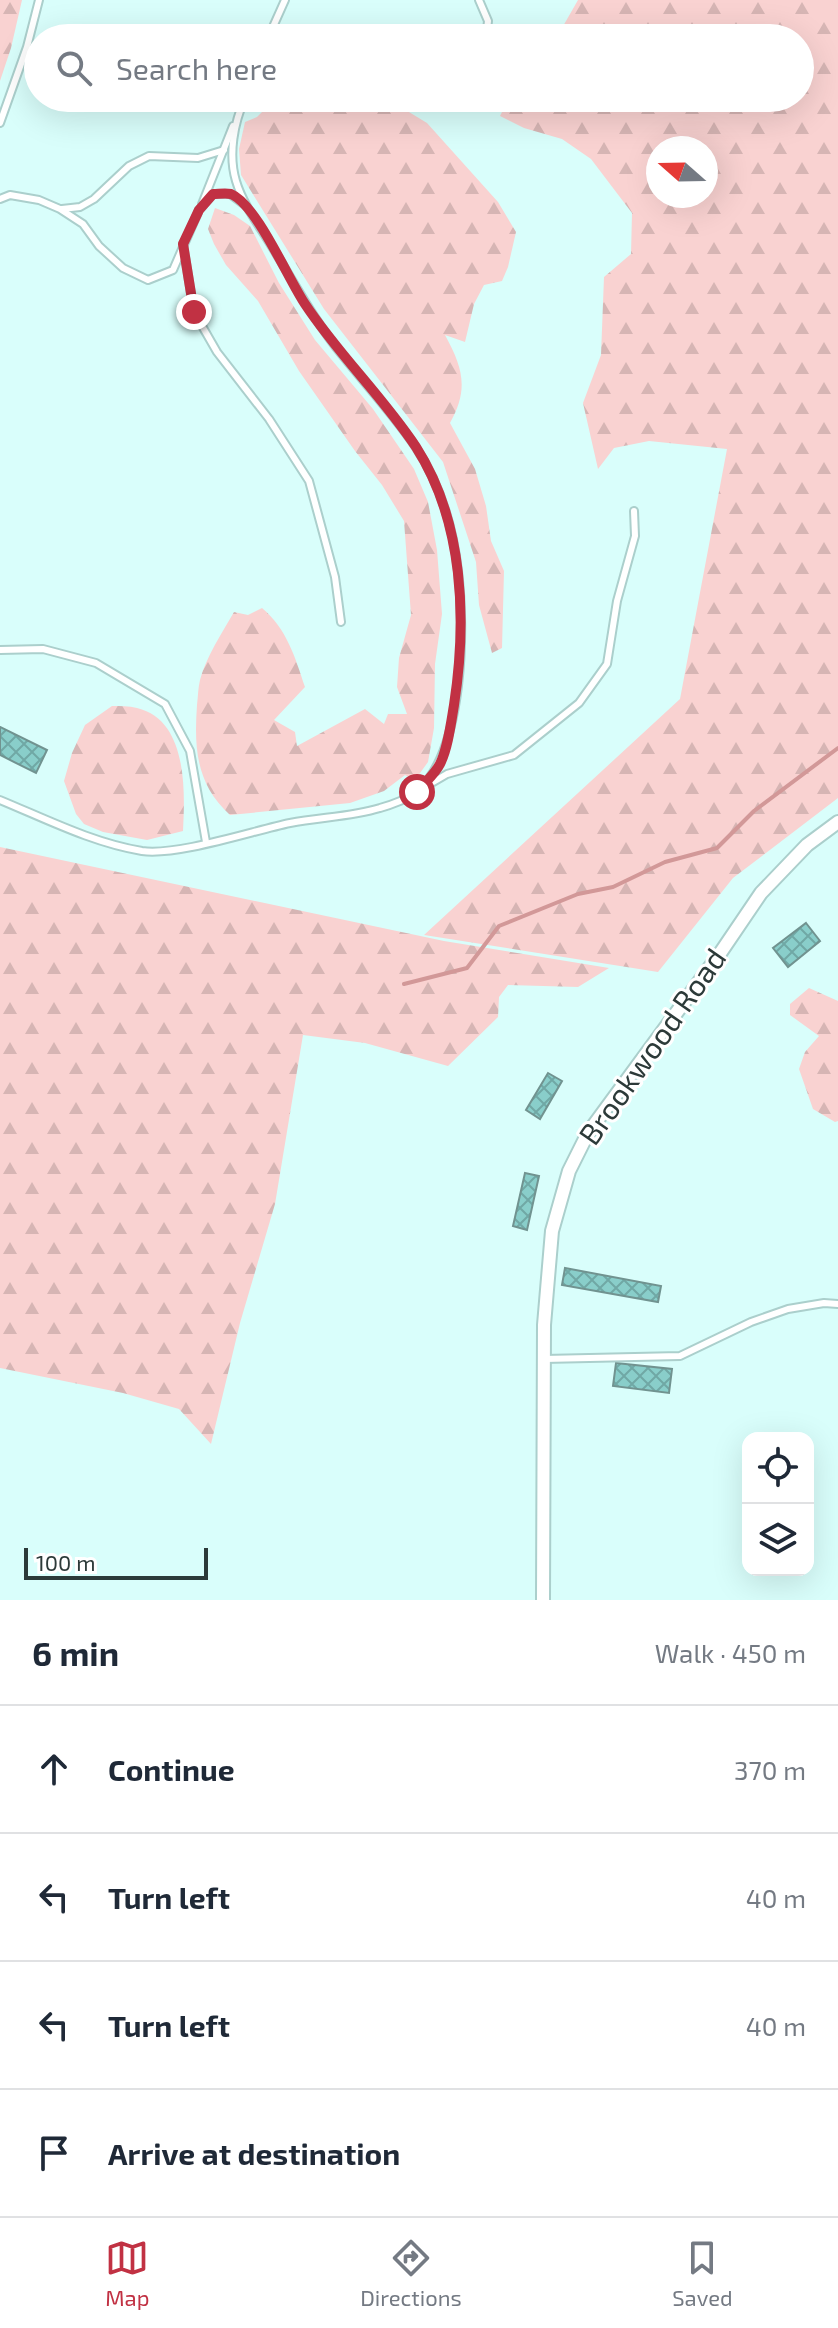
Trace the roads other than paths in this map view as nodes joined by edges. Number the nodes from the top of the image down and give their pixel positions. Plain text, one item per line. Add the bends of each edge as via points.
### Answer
1 (39, 0) edge
2 (285, 0) edge
3 (479, 0) edge
4 (33, 24) edge
5 (274, 24) edge
6 (488, 24) edge
7 (24, 55) edge
8 (238, 112) edge
9 (239, 112) edge
10 (0, 123) edge
11 (224, 150) junction
12 (0, 199) edge
13 (248, 207) junction
14 (60, 209) junction
15 (199, 210) junction
16 (183, 244) junction
17 (634, 511) dead end
18 (341, 622) dead end
19 (0, 650) edge
20 (417, 792) junction
21 (0, 800) edge
22 (838, 822) edge
23 (206, 842) junction
24 (838, 1304) edge
25 (544, 1359) junction
26 (543, 1600) edge

1 - 4 lane
2 - 5 lane
3 - 6 lane
7 - 10 lane
8 - 11 lane
9 - 13 lane via 232,148 236,181
11 - 14 lane via 198,158 149,156 129,166 94,199
11 - 15 lane
12 - 14 lane via 10,195
13 - 15 lane via 230,194 213,194
13 - 20 lane via 304,302 416,447 449,524 458,569 459,673 440,764
14 - 16 lane via 83,224 123,268 148,280 173,270
15 - 16 lane
16 - 18 lane via 194,312 309,481 335,577
17 - 20 lane via 635,536 607,664 579,703 514,755 447,774
19 - 23 lane via 43,649 96,663 165,704 190,751
20 - 23 lane via 382,808
21 - 23 lane via 109,843 145,851
22 - 25 street, Brookwood Road via 807,845 761,893 588,1133 569,1171 552,1231
24 - 25 lane via 788,1309 680,1356
25 - 26 street, Brookwood Road

